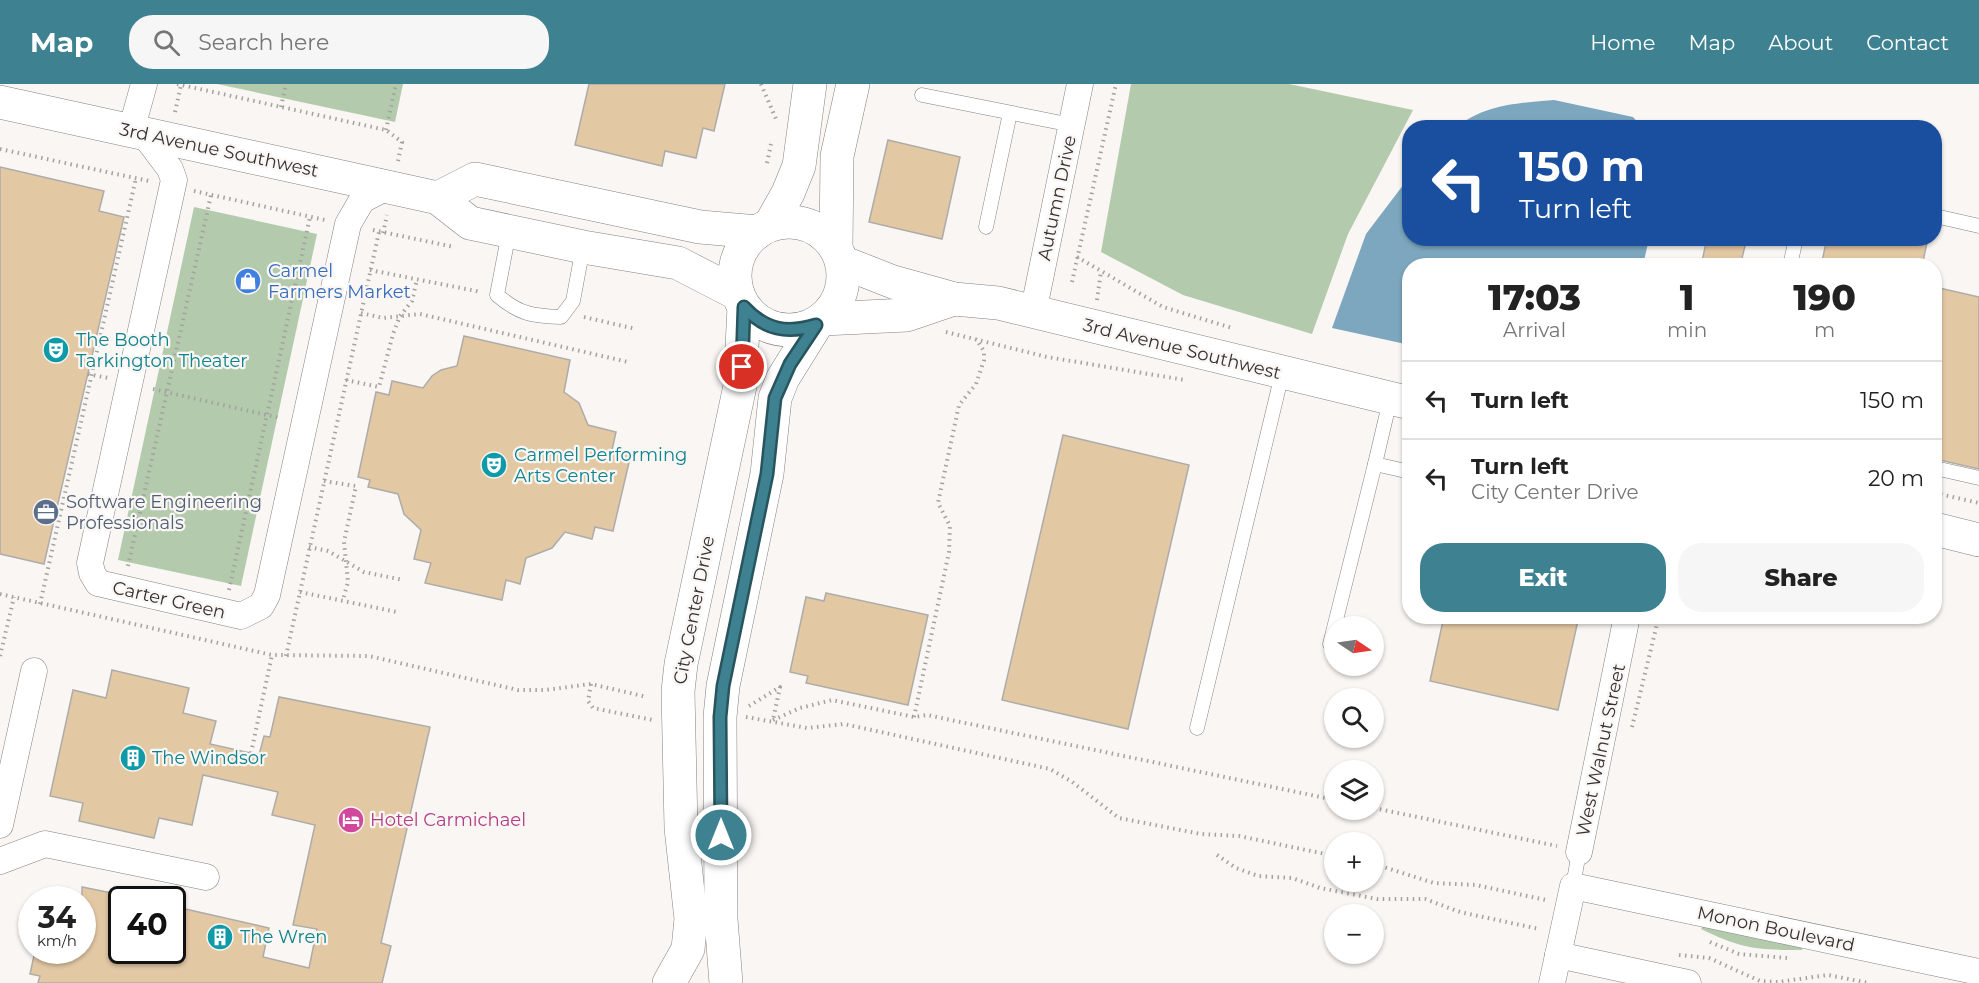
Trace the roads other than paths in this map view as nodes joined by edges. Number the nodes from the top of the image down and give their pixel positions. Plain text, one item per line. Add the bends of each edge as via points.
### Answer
1 (144, 84) edge
2 (852, 84) edge
3 (1080, 84) edge
4 (804, 95) edge
5 (922, 95) dead end
6 (0, 102) edge
7 (1010, 113) junction
8 (1072, 125) junction
9 (137, 132) junction
10 (391, 186) junction
11 (438, 198) junction
12 (1942, 218) edge
13 (1979, 226) edge
14 (986, 227) dead end
15 (764, 229) junction
16 (508, 232) junction
17 (583, 247) junction
18 (839, 254) junction
19 (954, 299) junction
20 (741, 301) junction
21 (1033, 313) junction
22 (820, 322) junction
23 (1282, 374) junction
24 (1400, 402) edge
25 (1376, 464) junction
26 (1402, 470) edge
27 (1942, 470) edge
28 (1979, 478) edge
29 (1942, 532) edge
30 (1979, 540) edge
31 (1337, 616) edge
32 (1626, 624) edge
33 (1632, 624) edge
34 (1622, 647) junction
35 (34, 670) dead end
36 (1197, 728) dead end
37 (0, 825) edge
38 (1579, 852) joint
39 (0, 861) edge
40 (206, 878) dead end
41 (1573, 886) junction
42 (1558, 956) junction
43 (1979, 972) edge
44 (669, 983) edge
45 (726, 983) edge
46 (1552, 983) edge
47 (1688, 983) edge

1 - 9 street
2 - 18 street via 837,156
3 - 8 street, Autumn Drive
4 - 15 street via 796,174
5 - 7 lane
6 - 9 street, 3rd Avenue Southwest
7 - 8 lane
7 - 14 lane
8 - 21 street, Autumn Drive
9 - 10 street, 3rd Avenue Southwest
9 - 10 street, Carter Green via 170,170 173,187 90,563 92,573 98,583 241,616 261,606 267,595 348,225 362,200
10 - 11 street, 3rd Avenue Southwest
11 - 15 street via 475,179 700,227
11 - 16 street, 3rd Avenue Southwest via 471,223
12 - 13 lane
15 - 18 street via 796,222 812,226 826,235
15 - 20 street via 742,249 736,263 735,279
16 - 17 street, 3rd Avenue Southwest
16 - 17 lane via 497,295 515,310 537,316 561,317 573,301
17 - 20 street, 3rd Avenue Southwest via 678,263
18 - 19 street, 3rd Avenue Southwest via 893,282
18 - 22 street via 844,277 841,292 836,305
19 - 21 street, 3rd Avenue Southwest via 987,301
19 - 22 street, 3rd Avenue Southwest via 907,315
20 - 22 street via 755,319 785,331
20 - 44 street, City Center Drive via 740,386 678,691 681,828 691,920 688,949
21 - 23 street, 3rd Avenue Southwest
22 - 45 street via 790,364 775,398 767,474 723,686 721,919
23 - 24 street, 3rd Avenue Southwest
23 - 36 lane
24 - 25 lane
25 - 26 lane
25 - 31 lane
27 - 28 lane
29 - 30 street
32 - 34 street, West Walnut Street
33 - 34 street, West Walnut Street
34 - 38 street, West Walnut Street
35 - 37 street
38 - 41 lane
39 - 40 street via 45,844
41 - 42 street
41 - 43 street, Monon Boulevard
42 - 46 street
42 - 47 street

